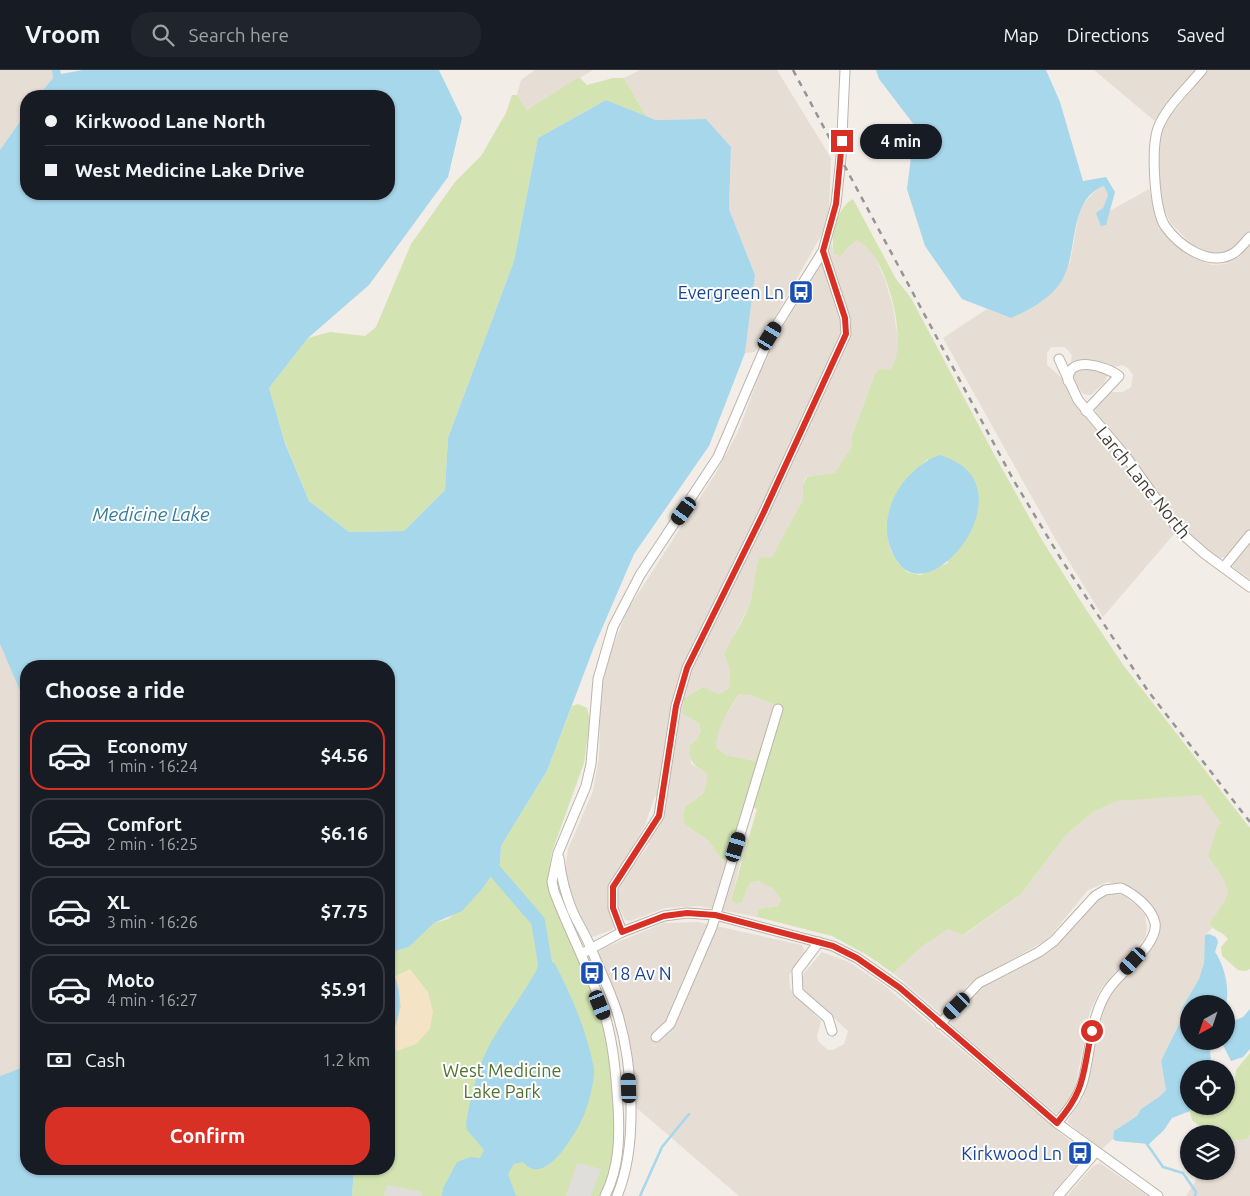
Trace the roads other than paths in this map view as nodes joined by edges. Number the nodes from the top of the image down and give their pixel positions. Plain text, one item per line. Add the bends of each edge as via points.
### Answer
1 (845, 70) edge
2 (1202, 70) edge
3 (1250, 237) edge
4 (823, 251) junction
5 (1059, 359) dead end
6 (1068, 382) junction
7 (1086, 411) junction
8 (1250, 535) edge
9 (1224, 567) junction
10 (1250, 587) edge
11 (778, 709) dead end
12 (558, 853) junction
13 (715, 915) junction
14 (622, 932) junction
15 (819, 942) junction
16 (591, 948) junction
17 (581, 954) junction
18 (940, 1024) junction
19 (832, 1032) dead end
20 (656, 1038) dead end
21 (1057, 1123) junction
22 (1095, 1152) junction
23 (605, 1196) edge
24 (617, 1196) edge
25 (1058, 1196) edge
26 (1158, 1196) edge

1 - 4 street via 836,204
2 - 3 street via 1158,127 1153,169 1160,213 1165,226 1177,239 1202,256 1224,257 1234,253
4 - 12 street via 770,336 718,456 640,575 613,627 598,680 586,786
4 - 14 street via 845,318 846,334 687,668 676,706 659,816 613,887 613,908
5 - 6 street, Larch Lane North
6 - 7 street, Larch Lane North
6 - 7 street via 1072,370 1090,364 1102,366 1119,376
7 - 9 street, Larch Lane North via 1127,458 1180,532
8 - 9 street
9 - 10 street, Larch Lane North
11 - 13 street
12 - 16 street via 571,909
12 - 17 street via 552,882
13 - 14 street via 687,913 664,916
13 - 15 street
13 - 20 street via 670,1024
14 - 16 street
15 - 18 street via 833,946 879,972
15 - 19 street via 797,971 798,992 828,1018
16 - 17 street
16 - 24 street via 618,1015 627,1058 630,1119 627,1158
17 - 23 street via 606,1019 615,1060 618,1156 613,1180
18 - 21 street
18 - 21 street via 979,983 1054,941 1095,896 1114,888 1128,891 1149,911 1155,923 1154,929 1148,944 1108,990 1096,1016 1081,1085 1075,1100
21 - 22 street
22 - 25 street
22 - 26 street

